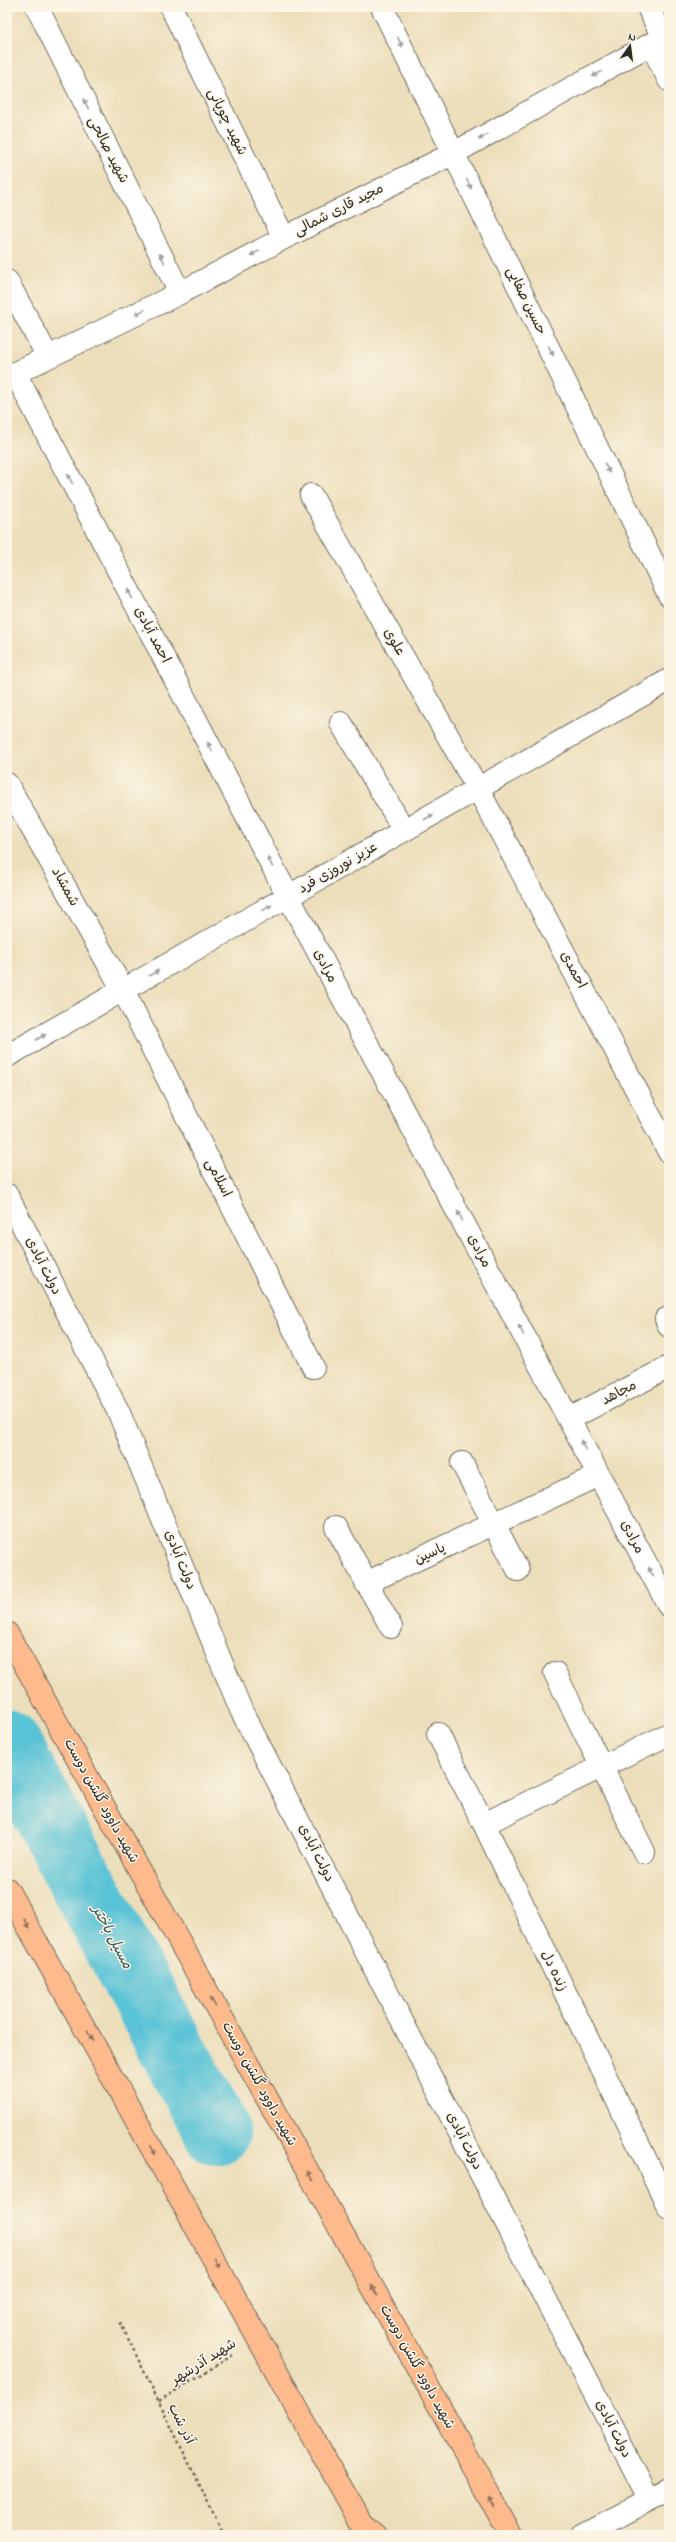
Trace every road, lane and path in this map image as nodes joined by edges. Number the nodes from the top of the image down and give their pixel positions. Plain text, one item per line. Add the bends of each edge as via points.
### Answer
1 (37, 7) edge
2 (171, 7) edge
3 (382, 7) edge
4 (648, 7) edge
5 (661, 40) edge
6 (669, 80) edge
7 (454, 153) junction
8 (284, 238) junction
9 (7, 281) edge
10 (180, 293) junction
11 (48, 357) junction
12 (11, 375) edge
13 (311, 495) dead end
14 (669, 595) edge
15 (669, 680) edge
16 (341, 723) dead end
17 (7, 784) edge
18 (478, 789) junction
19 (404, 830) junction
20 (288, 896) junction
21 (123, 990) junction
22 (7, 1056) edge
23 (669, 1152) edge
24 (7, 1195) edge
25 (313, 1367) dead end
26 (669, 1367) edge
27 (569, 1419) junction
28 (462, 1463) dead end
29 (599, 1475) junction
30 (494, 1524) junction
31 (336, 1527) dead end
32 (518, 1570) dead end
33 (366, 1583) junction
34 (669, 1606) edge
35 (391, 1627) dead end
36 (7, 1633) edge
37 (555, 1673) dead end
38 (438, 1734) dead end
39 (669, 1734) edge
40 (603, 1766) junction
41 (484, 1824) junction
42 (644, 1852) dead end
43 (7, 1889) edge
44 (669, 2208) edge
45 (120, 2322) dead end
46 (259, 2339) junction
47 (159, 2402) junction
48 (669, 2490) edge
49 (649, 2500) junction
50 (367, 2531) edge
51 (224, 2535) edge
52 (511, 2535) edge
53 (582, 2535) edge

10 -> 1 street, شهید صالحی
2 - 8 street, شهید چوپانی
3 -> 7 street, حسین صفایی
4 - 5 street
5 - 6 street
5 -> 7 street, مجید قاری شمالی
7 - 8 street, مجید قاری شمالی
7 -> 14 street, حسین صفایی
8 -> 10 street, مجید قاری شمالی
9 - 11 street
10 -> 11 street, مجید قاری شمالی
11 - 12 street, مجید قاری شمالی
20 -> 12 street, احمد آبادی
13 - 18 street, علوی
15 - 18 street, عزیز نوروزی فرد
16 - 19 street
17 - 21 street, شمشاد
19 -> 18 street, عزیز نوروزی فرد
18 - 23 street, احمدی
19 - 20 street, عزیز نوروزی فرد
21 -> 20 street, عزیز نوروزی فرد
27 -> 20 street, مرادی
22 -> 21 street, عزیز نوروزی فرد
21 - 25 street, اسلامی
24 - 49 street, دولت آبادی via 119,1413 241,1710
26 - 27 street, مجاهد
29 -> 27 street, مرادی
28 - 30 street
29 - 30 street, یاسین
34 -> 29 street, مرادی
30 - 32 street
30 - 33 street, یاسین
31 - 33 street
33 - 35 street
52 -> 36 main road, شهید داوود گلشن دوست
37 - 40 street
38 - 41 street, زنده دل
39 - 40 street
40 - 41 street
40 - 42 street
41 - 44 street, زنده دل
43 -> 46 main road
45 - 47 path, آذر شب
46 - 47 path, شهید آذرشهر
46 - 50 main road
47 - 51 path, آذر شب
48 - 49 street
49 - 53 street

